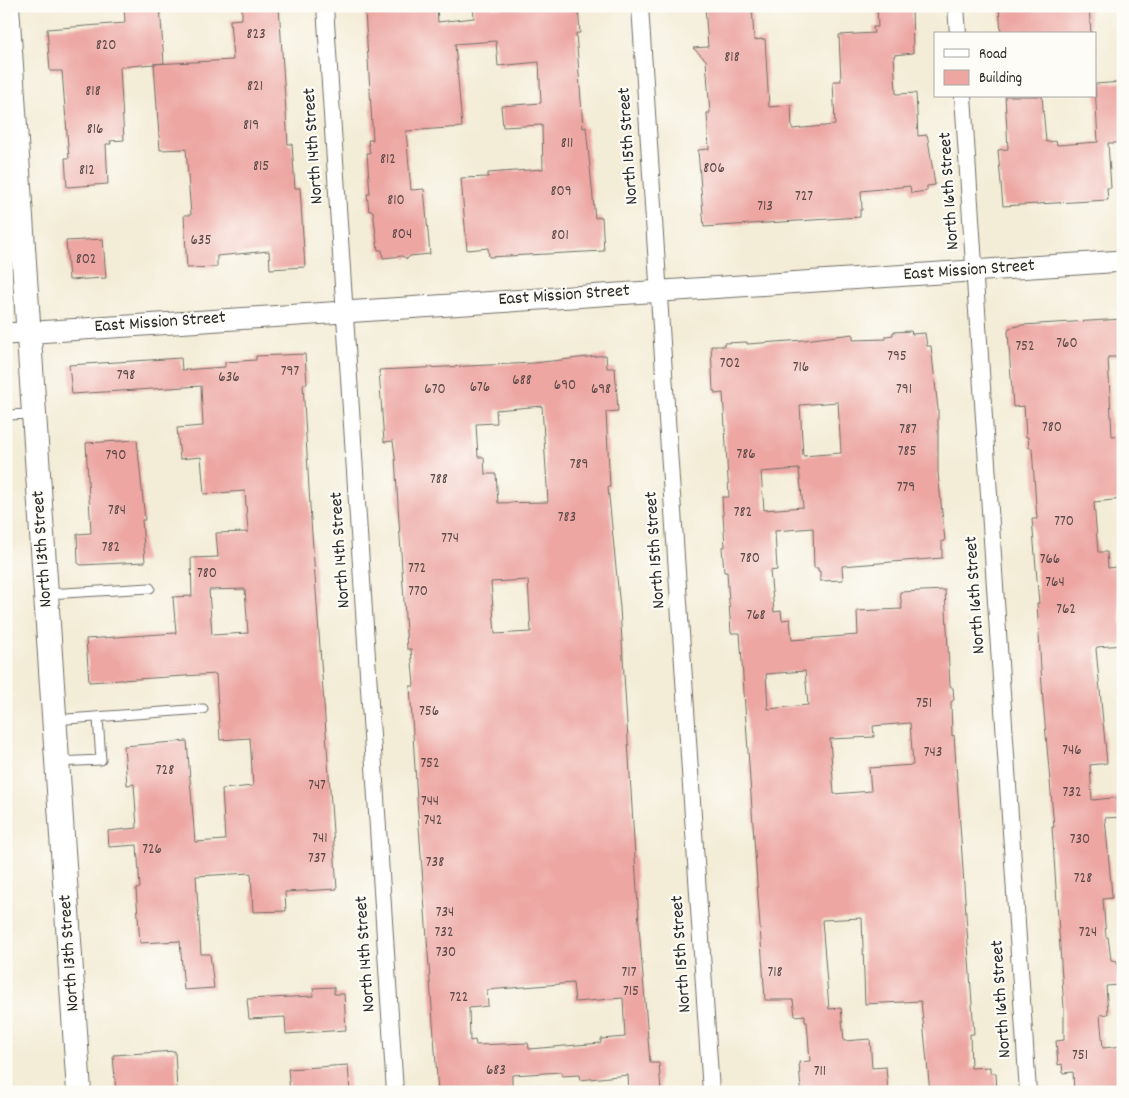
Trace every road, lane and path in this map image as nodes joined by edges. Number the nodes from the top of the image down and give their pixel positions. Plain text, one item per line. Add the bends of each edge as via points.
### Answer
1 (7, 6) edge
2 (325, 6) edge
3 (640, 6) edge
4 (956, 6) edge
5 (958, 32) edge
6 (9, 78) edge
7 (963, 98) edge
8 (1123, 261) edge
9 (976, 271) junction
10 (659, 290) junction
11 (346, 311) junction
12 (17, 333) edge
13 (34, 414) junction
14 (6, 415) edge
15 (150, 588) dead end
16 (46, 594) junction
17 (202, 709) dead end
18 (98, 718) junction
19 (54, 720) junction
20 (57, 762) junction
21 (79, 1092) edge
22 (395, 1092) edge
23 (711, 1092) edge
24 (1028, 1092) edge

1 - 6 main road, North 13th Street
2 - 11 street, North 14th Street
3 - 10 street, North 15th Street
4 - 5 street
6 - 12 main road, North 13th Street
7 - 9 street, North 16th Street
8 - 9 street, East Mission Street
9 - 10 street, East Mission Street
9 - 24 street, North 16th Street
10 - 11 street, East Mission Street
10 - 23 street, North 15th Street
11 - 12 street, East Mission Street
11 - 22 street, North 14th Street
12 - 13 main road, North 13th Street
13 - 14 lane
13 - 16 main road, North 13th Street
15 - 16 lane
16 - 19 main road, North 13th Street
17 - 18 lane
18 - 19 lane
18 - 20 lane via 101,760
19 - 20 main road, North 13th Street
20 - 21 main road, North 13th Street

